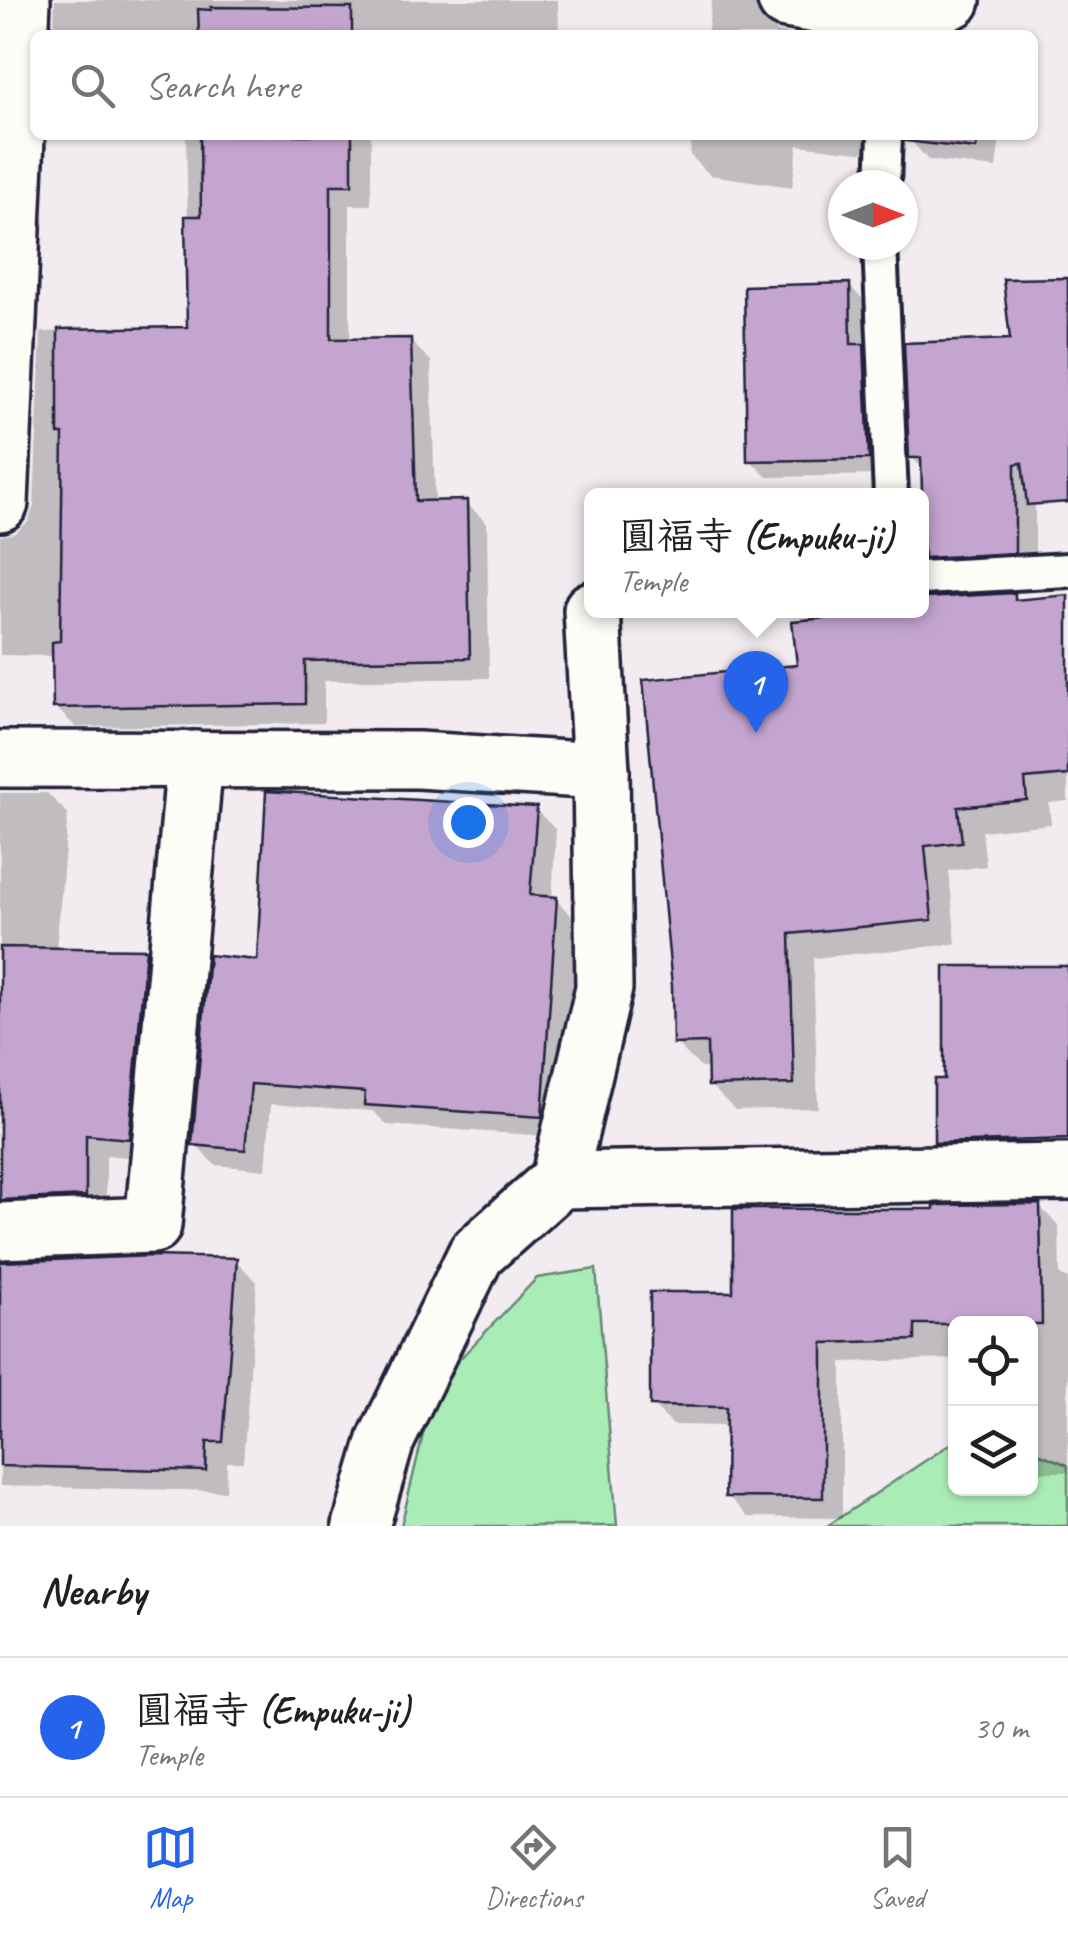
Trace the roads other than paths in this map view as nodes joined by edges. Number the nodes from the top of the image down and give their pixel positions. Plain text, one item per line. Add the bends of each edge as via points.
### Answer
1 (22, 0) edge
2 (786, 0) edge
3 (952, 0) edge
4 (890, 27) edge
5 (885, 140) edge
6 (884, 170) edge
7 (6, 217) edge
8 (881, 260) edge
9 (891, 488) edge
10 (0, 503) edge
11 (1068, 570) edge
12 (929, 578) edge
13 (592, 618) edge
14 (0, 759) edge
15 (195, 759) junction
16 (601, 771) junction
17 (1068, 1172) edge
18 (559, 1180) junction
19 (0, 1231) edge
20 (361, 1526) edge

1 - 7 street
2 - 4 street
3 - 4 street
5 - 6 lane
7 - 10 street
8 - 9 lane
11 - 12 lane
13 - 16 street
14 - 15 street
15 - 16 street via 418,760
15 - 19 street via 153,1226
16 - 18 street via 604,988
17 - 18 street
18 - 20 street via 476,1254 386,1440

